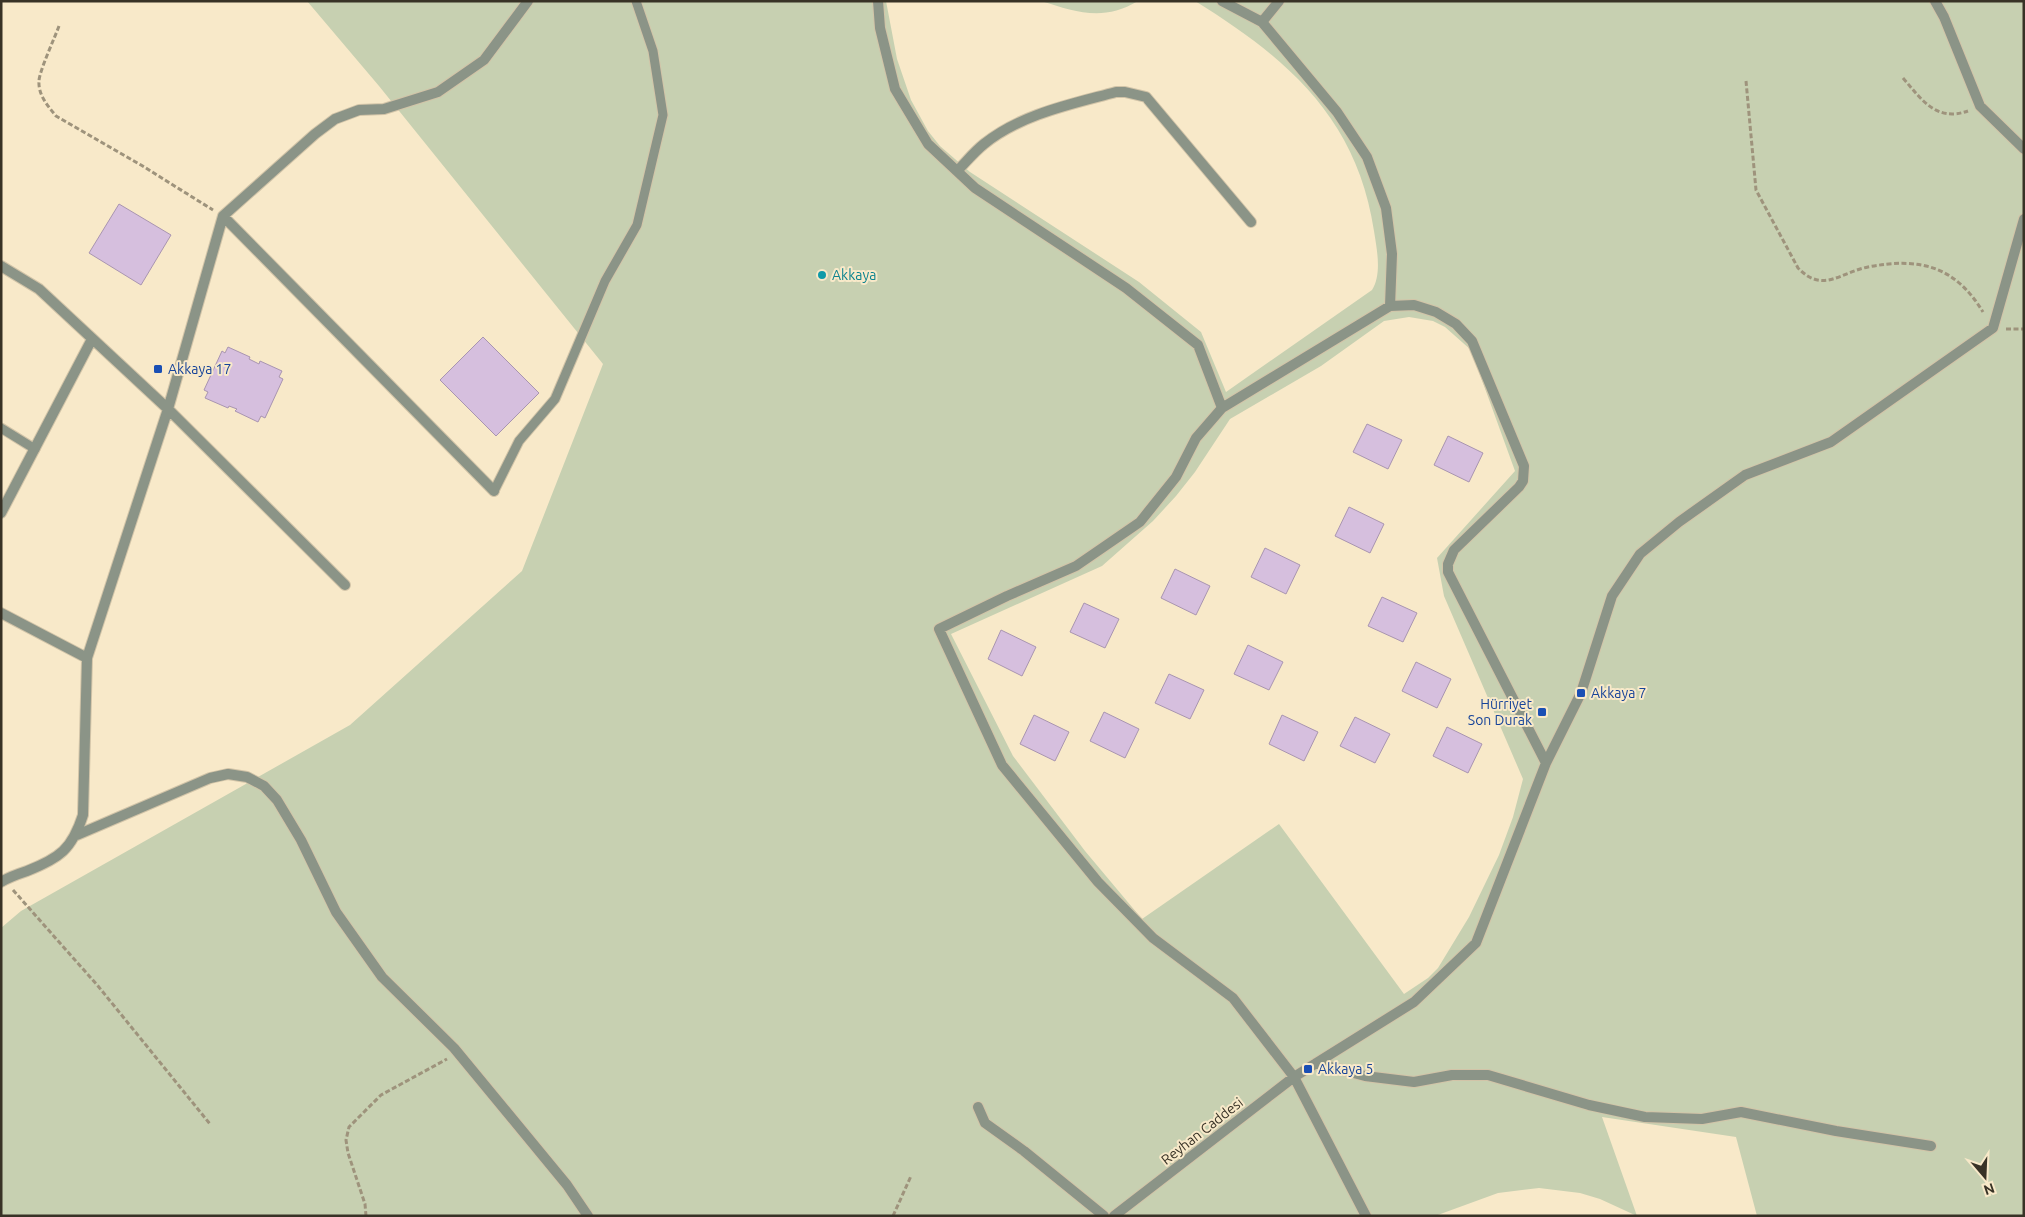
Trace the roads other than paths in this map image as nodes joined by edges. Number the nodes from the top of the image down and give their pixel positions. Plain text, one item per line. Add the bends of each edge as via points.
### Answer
1 (528, 1) edge
2 (636, 1) edge
3 (878, 1) edge
4 (1222, 1) edge
5 (1279, 1) edge
6 (1934, 1) edge
7 (1262, 22) junction
8 (2024, 150) edge
9 (957, 171) junction
10 (223, 216) junction
11 (2024, 219) edge
12 (1251, 222) dead end
13 (1, 266) edge
14 (1390, 306) junction
15 (92, 339) junction
16 (1222, 408) junction
17 (168, 410) junction
18 (1, 428) edge
19 (35, 449) junction
20 (494, 491) joint
21 (1, 513) edge
22 (345, 585) dead end
23 (1, 613) edge
24 (87, 658) junction
25 (1546, 763) junction
26 (77, 834) junction
27 (3, 881) edge
28 (1312, 1066) junction
29 (1294, 1077) junction
30 (978, 1107) dead end
31 (1931, 1146) dead end
32 (588, 1216) edge
33 (1104, 1216) edge
34 (1114, 1216) edge
35 (1366, 1216) edge

1 - 10 street via 484,60 438,92 384,109 359,110 335,119
2 - 20 lane via 653,51 663,115 638,225 605,281 555,399 519,441
3 - 9 street via 880,28 895,89 928,144
4 - 7 street
5 - 7 street
6 - 8 street via 1980,106
7 - 14 street via 1337,112 1367,157 1386,208 1392,254
9 - 12 street via 985,144 1042,113 1125,92 1146,97
9 - 16 street via 975,188 1126,288 1198,345
10 - 17 street
10 - 20 street
11 - 25 street, Reyhan Caddesi via 1993,328 1831,442 1745,476 1640,554 1612,596 1581,693
13 - 15 street via 39,289
14 - 16 street
14 - 25 street via 1414,306 1436,312 1456,324 1472,341 1524,466 1523,481 1519,487 1454,550 1448,572
15 - 17 street
15 - 19 street
16 - 29 street via 1196,438 1176,477 1140,522 1076,566 940,629 1002,765 1098,882 1154,938 1233,998
17 - 22 street
17 - 24 street
18 - 19 lane
19 - 21 street
23 - 24 street
24 - 26 street via 83,815
25 - 28 street, Reyhan Caddesi via 1476,943 1414,1002
26 - 27 street via 64,851 47,863
26 - 32 street via 210,778 228,774 248,777 264,786 277,800 301,840 336,912 382,977 458,1053 567,1185
28 - 29 street, Reyhan Caddesi
28 - 31 street via 1414,1082 1452,1074 1488,1075 1590,1105 1645,1117 1702,1119 1741,1112
29 - 34 street, Reyhan Caddesi
29 - 35 street
30 - 33 street via 985,1123

